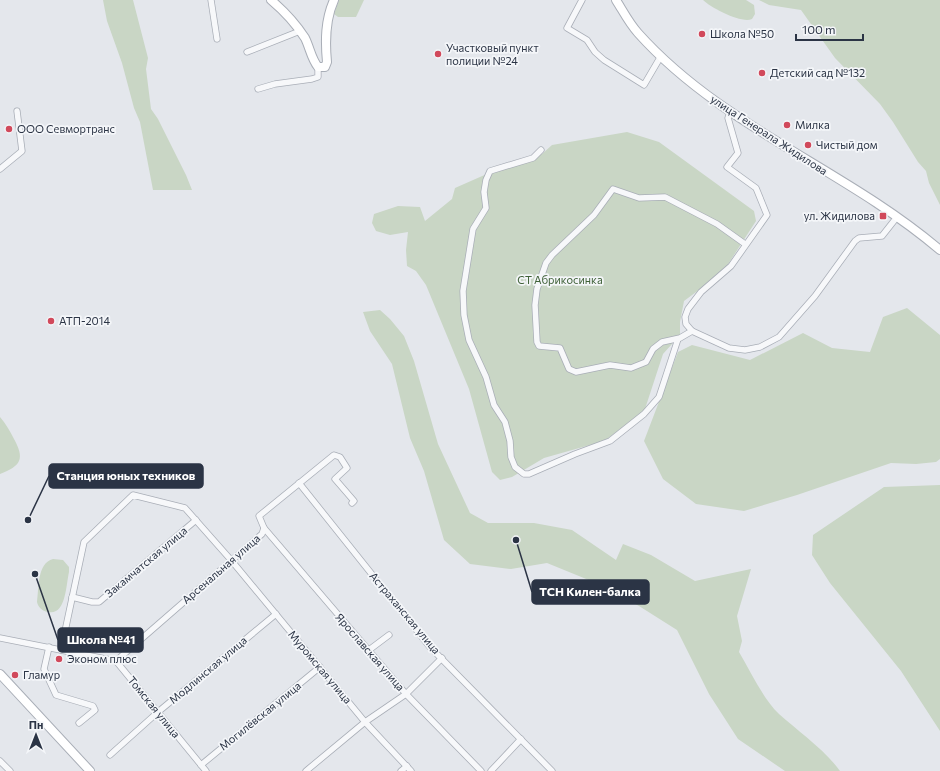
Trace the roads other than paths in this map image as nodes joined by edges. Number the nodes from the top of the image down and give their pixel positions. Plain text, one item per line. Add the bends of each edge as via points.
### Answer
1 (211, 0) edge
2 (271, 0) edge
3 (334, 0) edge
4 (616, 0) edge
5 (580, 1) edge
6 (300, 31) junction
7 (217, 39) dead end
8 (247, 52) dead end
9 (661, 56) junction
10 (322, 67) junction
11 (258, 89) dead end
12 (17, 111) dead end
13 (730, 112) junction
14 (541, 150) dead end
15 (0, 169) edge
16 (897, 217) junction
17 (745, 244) junction
18 (940, 250) edge
19 (692, 331) junction
20 (678, 339) junction
21 (299, 482) junction
22 (352, 503) dead end
23 (196, 520) junction
24 (264, 528) junction
25 (232, 560) junction
26 (72, 597) junction
27 (276, 614) junction
28 (389, 634) dead end
29 (0, 638) edge
30 (49, 648) junction
31 (61, 650) junction
32 (369, 650) junction
33 (442, 658) junction
34 (116, 660) junction
35 (320, 667) junction
36 (0, 674) edge
37 (406, 694) junction
38 (158, 712) junction
39 (365, 722) junction
40 (79, 723) dead end
41 (521, 739) junction
42 (110, 755) dead end
43 (0, 761) edge
44 (201, 764) junction
45 (407, 766) junction
46 (10, 771) edge
47 (90, 771) edge
48 (206, 771) edge
49 (306, 771) edge
50 (401, 771) edge
51 (411, 771) edge
52 (481, 771) edge
53 (491, 771) edge
54 (552, 771) edge

1 - 7 street
2 - 6 main road via 284,10
3 - 10 main road via 326,28 327,62
4 - 9 main road, улица Генерала Жидилова via 638,32
5 - 9 street via 567,28 587,40 594,52 604,60 644,85
6 - 8 street
6 - 10 main road via 306,39 314,62
9 - 13 main road, улица Генерала Жидилова
10 - 11 street via 318,77
12 - 15 street via 22,151
13 - 16 main road, улица Генерала Жидилова
13 - 17 street via 728,118 738,153 727,167 756,188 767,214
14 - 20 street via 533,158 490,171 484,192 486,208 473,230 463,291 469,340 486,377 494,405 505,422 515,467 524,474 529,474 610,441 644,414 659,397
16 - 18 main road, улица Генерала Жидилова
16 - 19 street via 882,236 859,238 855,241 815,296 779,337 760,348 729,348
17 - 19 street via 730,266 720,277 711,281 688,309 686,324
17 - 20 street via 717,224 665,197 639,198 613,189 594,215 546,263 537,289 535,305 537,342 539,346 560,348 572,371 580,372 610,365 631,368 638,366 646,362 653,349 662,342
19 - 20 street
21 - 22 street, Арсенальная улица via 328,458 334,455 340,457 347,468 335,479 354,501
21 - 24 street, Арсенальная улица via 259,516
21 - 33 street, Астраханская улица via 416,630
23 - 25 street, Муромская улица
23 - 26 street, Закамчатская улица via 99,602
23 - 26 street, Муромская улица via 185,508 133,495 84,542
24 - 25 street, Арсенальная улица via 262,534
24 - 32 street, Ярославская улица
25 - 27 street, Муромская улица
25 - 34 street, Арсенальная улица
26 - 31 street
27 - 35 street, Муромская улица
27 - 38 street, Модлинская улица
28 - 32 street
29 - 30 street
30 - 31 street
30 - 40 street via 44,669 56,695 93,706 94,710
31 - 34 street
32 - 37 street, Ярославская улица
33 - 37 street
33 - 41 street, Астраханская улица
34 - 38 street, Томская улица
35 - 39 street, Муромская улица
35 - 44 street, Могилёвская улица
36 - 47 main road
37 - 39 street
37 - 52 street, Ярославская улица
38 - 42 street, Модлинская улица
38 - 44 street, Томская улица
39 - 45 street, Муромская улица
39 - 49 street
41 - 53 street
41 - 54 street, Астраханская улица
43 - 46 street
44 - 48 street, Томская улица
45 - 50 street
45 - 51 street, Муромская улица

